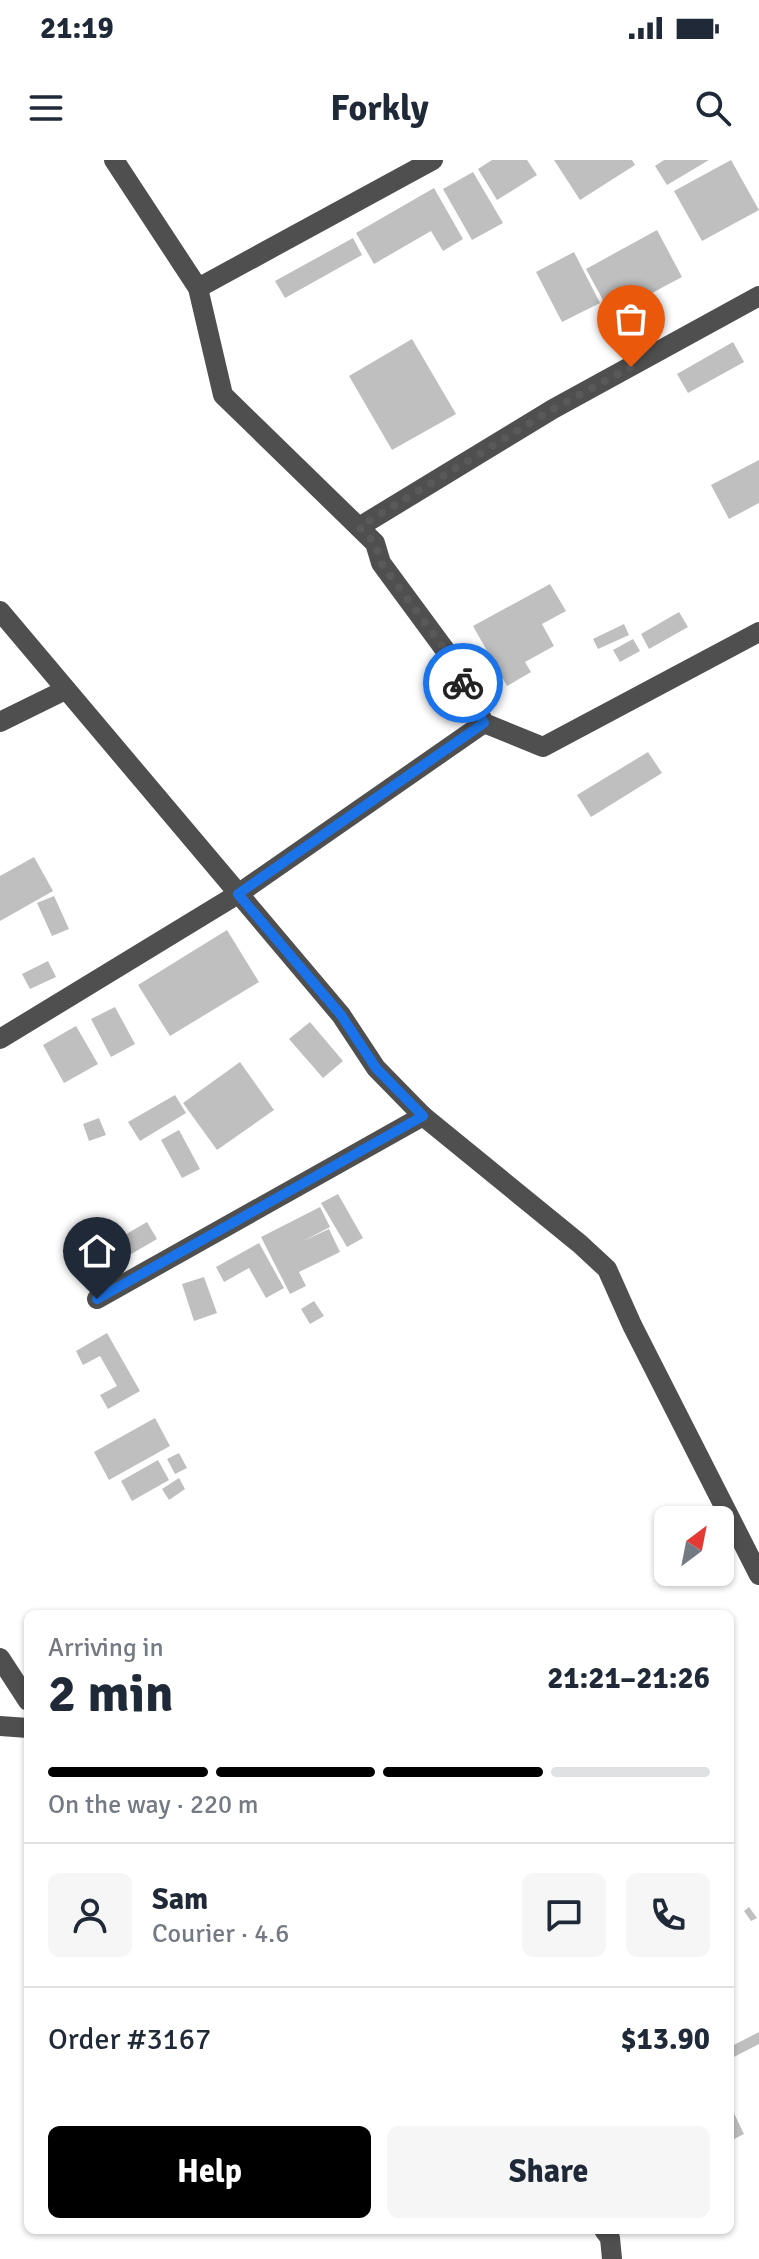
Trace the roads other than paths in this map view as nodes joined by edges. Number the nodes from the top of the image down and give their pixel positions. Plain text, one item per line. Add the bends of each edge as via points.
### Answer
1 (114, 160) edge
2 (433, 160) edge
3 (198, 288) junction
4 (759, 296) edge
5 (359, 527) junction
6 (0, 611) edge
7 (759, 632) edge
8 (65, 690) junction
9 (0, 722) edge
10 (484, 723) junction
11 (238, 894) junction
12 (0, 1039) edge
13 (423, 1116) junction
14 (97, 1299) dead end
15 (759, 1575) edge
16 (0, 1658) edge
17 (24, 1695) edge
18 (0, 1726) edge
19 (24, 1728) edge
20 (607, 2234) edge
21 (612, 2259) edge

1 - 3 street
2 - 3 street
3 - 5 street via 223,395
4 - 5 street via 553,409
5 - 10 street via 451,658
6 - 8 street
7 - 10 street via 543,747
8 - 9 street
8 - 11 street
10 - 11 street
11 - 12 street
11 - 13 street via 341,1015 376,1068
13 - 14 street
13 - 15 street via 607,1269
16 - 17 street
18 - 19 street
20 - 21 street

